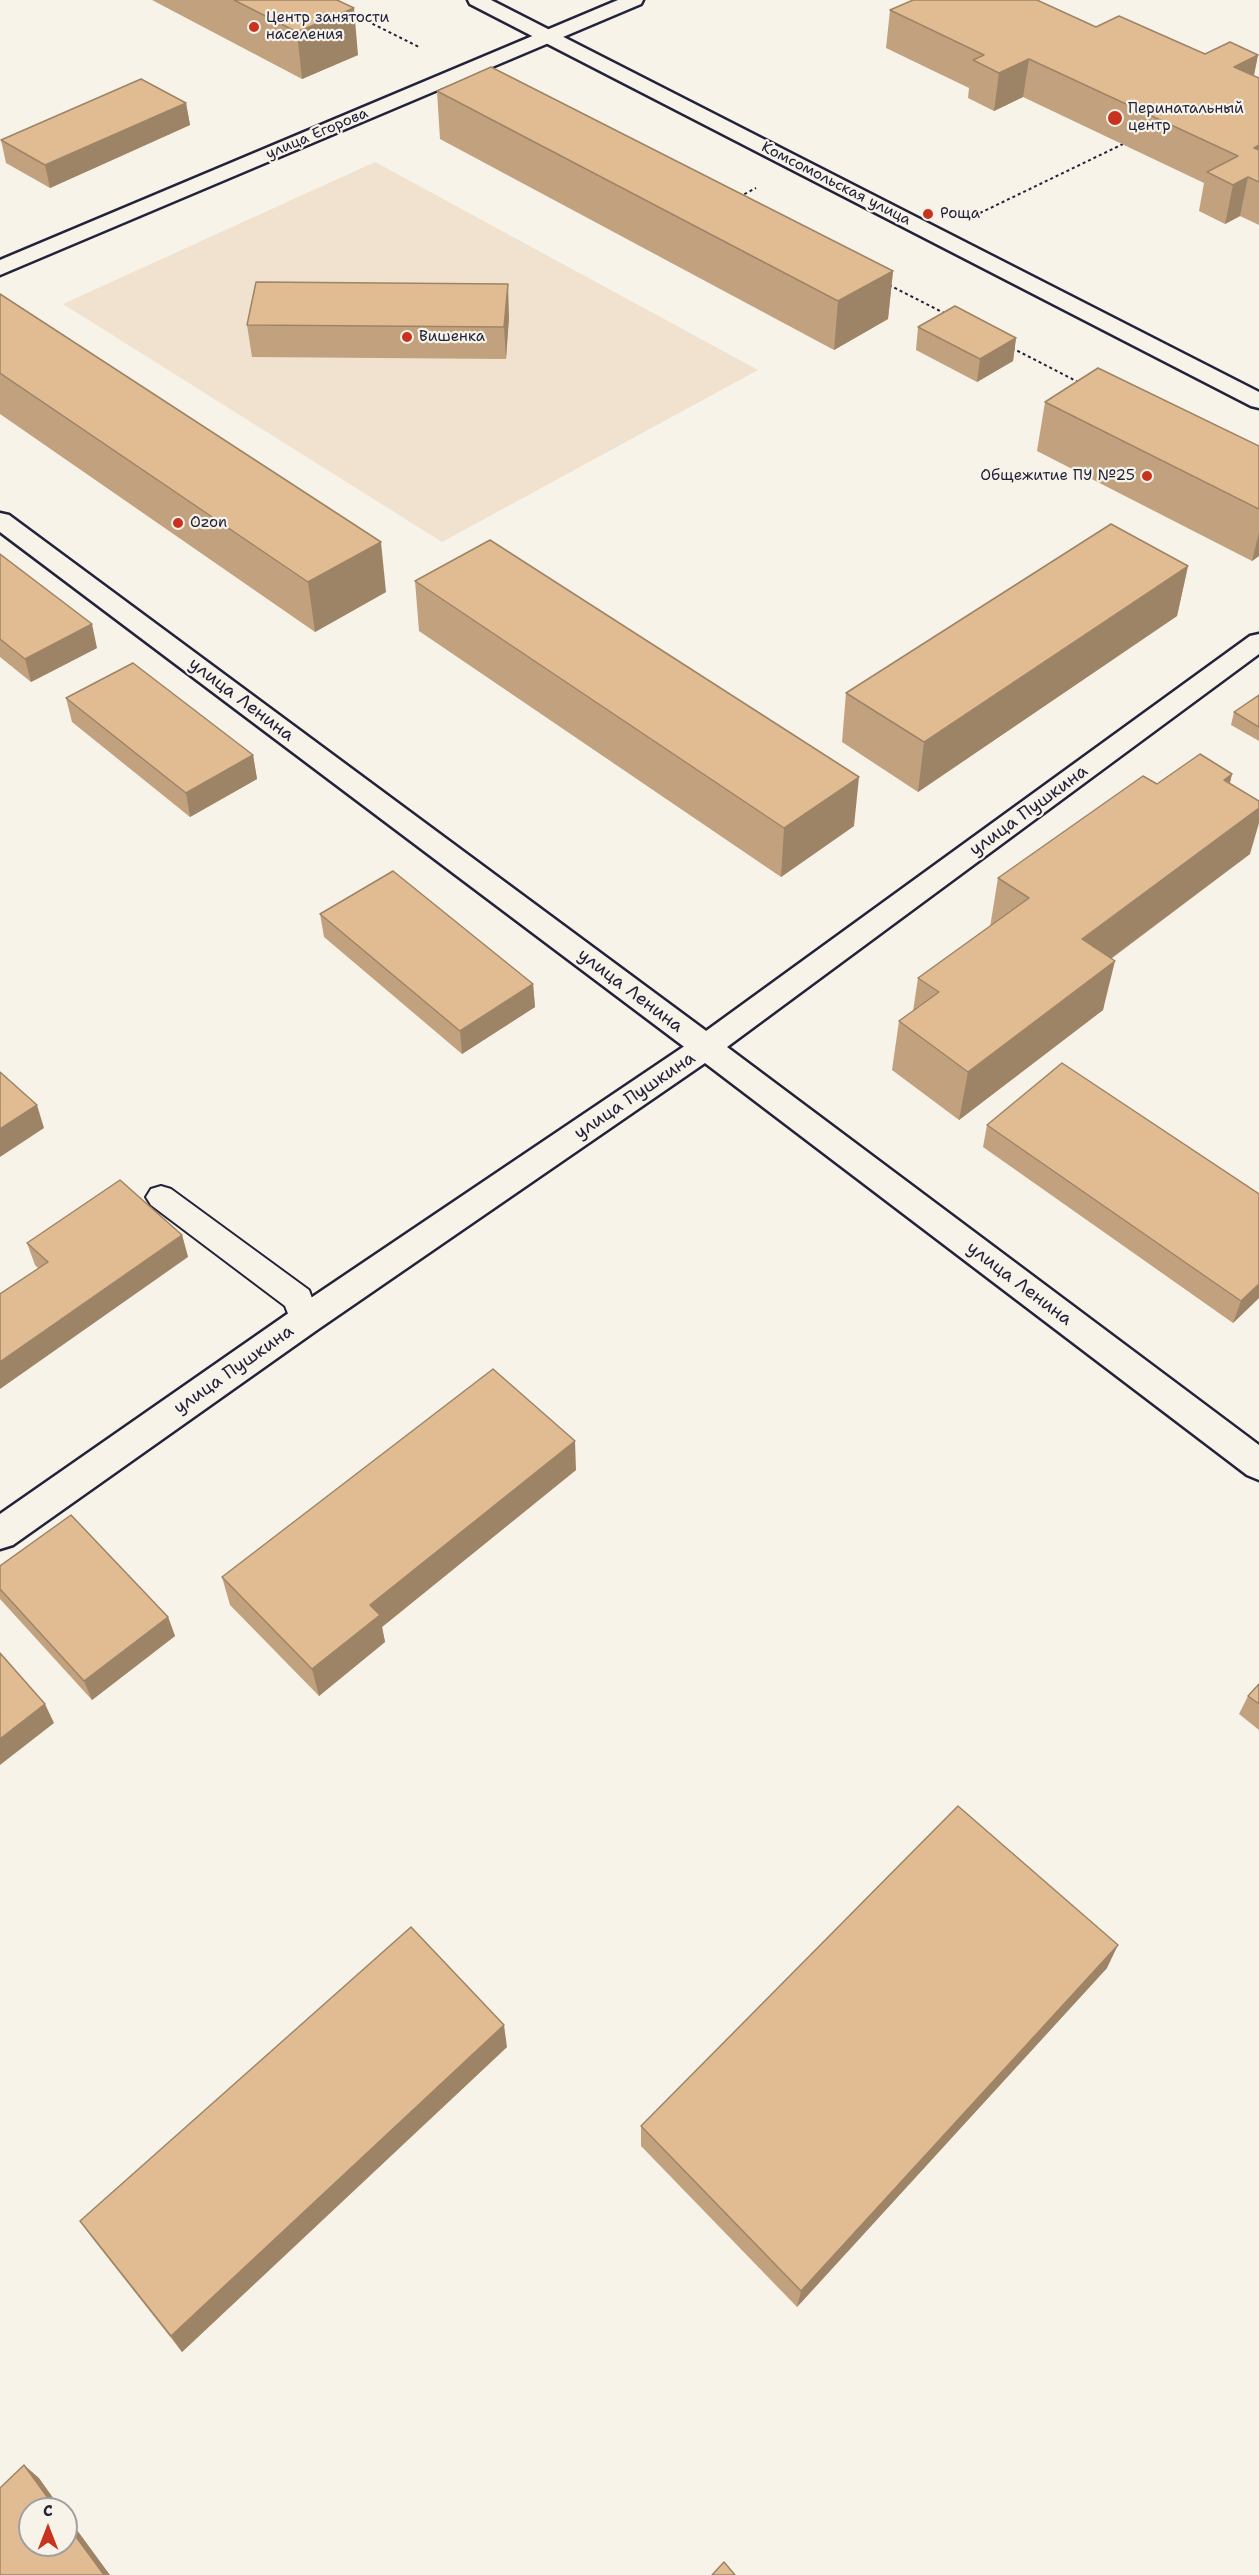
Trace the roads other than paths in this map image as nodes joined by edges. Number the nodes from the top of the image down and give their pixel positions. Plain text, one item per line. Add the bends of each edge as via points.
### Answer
1 (477, 0) edge
2 (634, 0) edge
3 (548, 36) junction
4 (0, 268) edge
5 (1259, 401) edge
6 (0, 520) edge
7 (1259, 642) edge
8 (706, 1047) junction
9 (161, 1197) dead end
10 (304, 1320) junction
11 (1259, 1465) edge
12 (0, 1534) edge

1 - 3 street, Комсомольская улица
2 - 3 street, улица Егорова
3 - 4 street, улица Егорова
3 - 5 street, Комсомольская улица
6 - 8 street, улица Ленина
7 - 8 street, улица Пушкина
8 - 10 street, улица Пушкина
8 - 11 street, улица Ленина
9 - 10 lane via 298,1299
10 - 12 street, улица Пушкина

